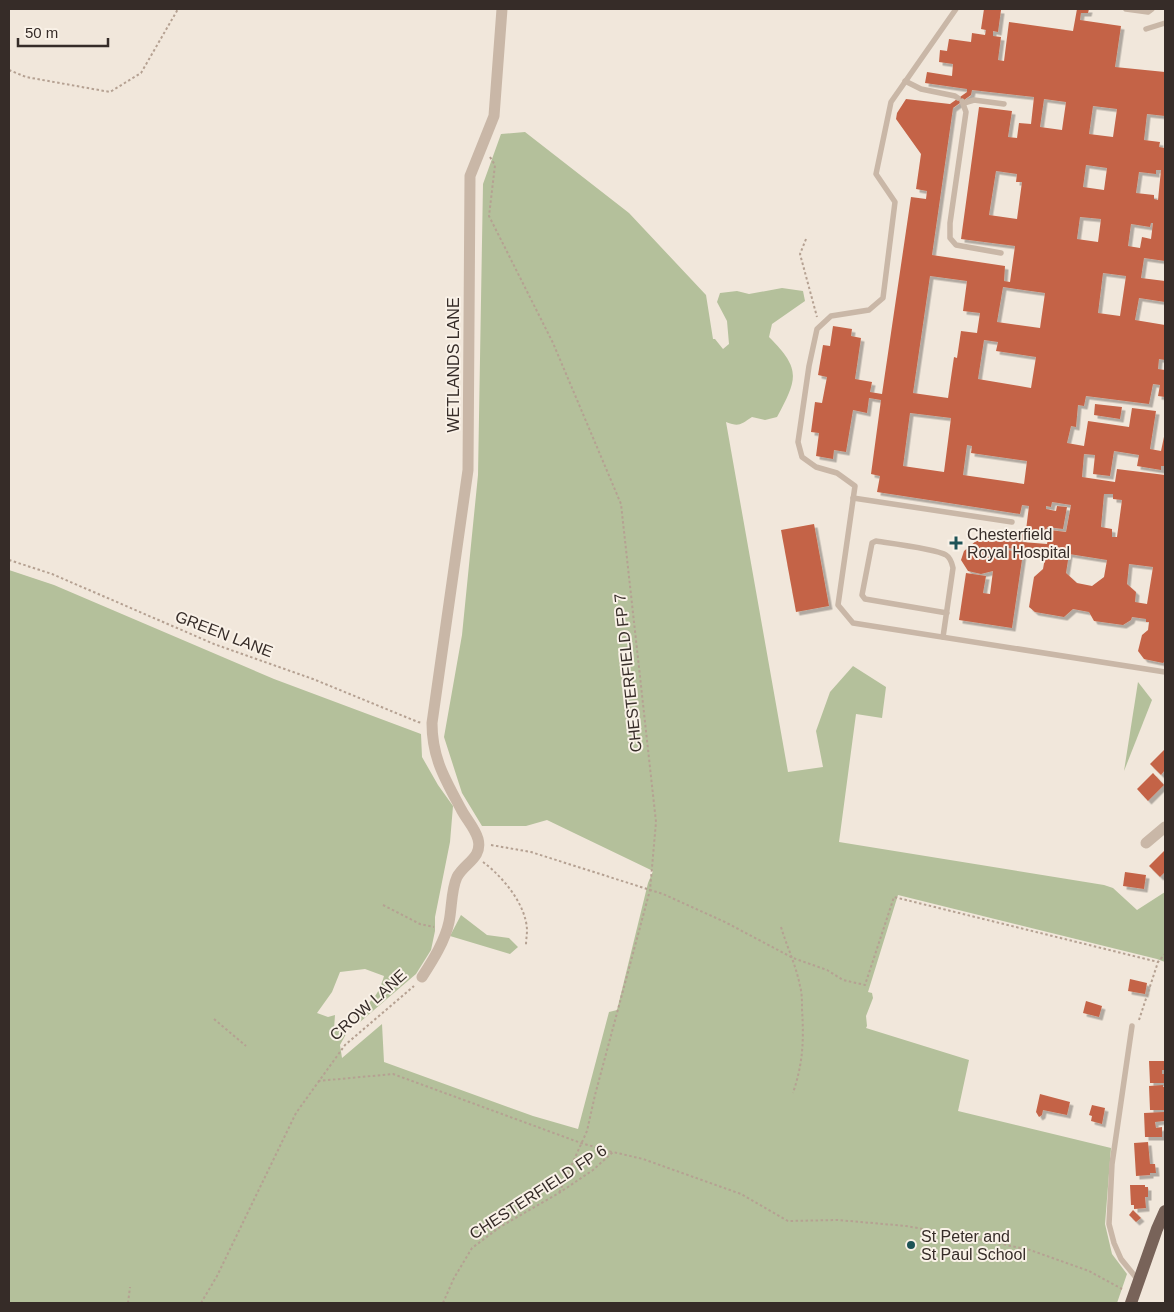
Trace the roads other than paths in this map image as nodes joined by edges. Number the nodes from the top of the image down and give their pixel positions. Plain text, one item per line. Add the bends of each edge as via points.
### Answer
1 (502, 9) edge
2 (956, 9) edge
3 (1126, 9) edge
4 (1152, 9) edge
5 (1165, 23) edge
6 (1146, 30) dead end
7 (905, 81) junction
8 (961, 101) junction
9 (1004, 104) dead end
10 (1001, 253) dead end
11 (854, 498) junction
12 (1012, 522) dead end
13 (947, 613) junction
14 (943, 637) junction
15 (1165, 672) edge
16 (1165, 827) edge
17 (1146, 843) dead end
18 (475, 857) joint
19 (422, 977) road end
20 (1132, 1026) dead end
21 (1165, 1211) edge
22 (1138, 1280) junction
23 (1132, 1299) edge

1 - 18 street, WETLANDS LANE via 494,116 470,176 468,470 432,723 437,761 479,844
2 - 7 lane
3 - 4 lane via 1148,12
5 - 6 lane
7 - 8 lane via 921,89 955,96
7 - 11 lane via 891,102 876,174 895,202 883,298 869,310 832,316 817,329 798,442 802,458 837,473 855,486
8 - 9 lane
8 - 10 lane via 966,112 950,238 956,245
11 - 12 lane
11 - 14 lane via 838,605 853,623
13 - 13 lane via 953,568 946,554 876,541 872,543 862,595 865,599
13 - 14 lane
14 - 15 lane
16 - 17 street
18 - 19 street, CROW LANE via 458,876 446,930
20 - 22 lane via 1112,1164 1109,1224 1121,1259
21 - 22 main road
22 - 23 main road

